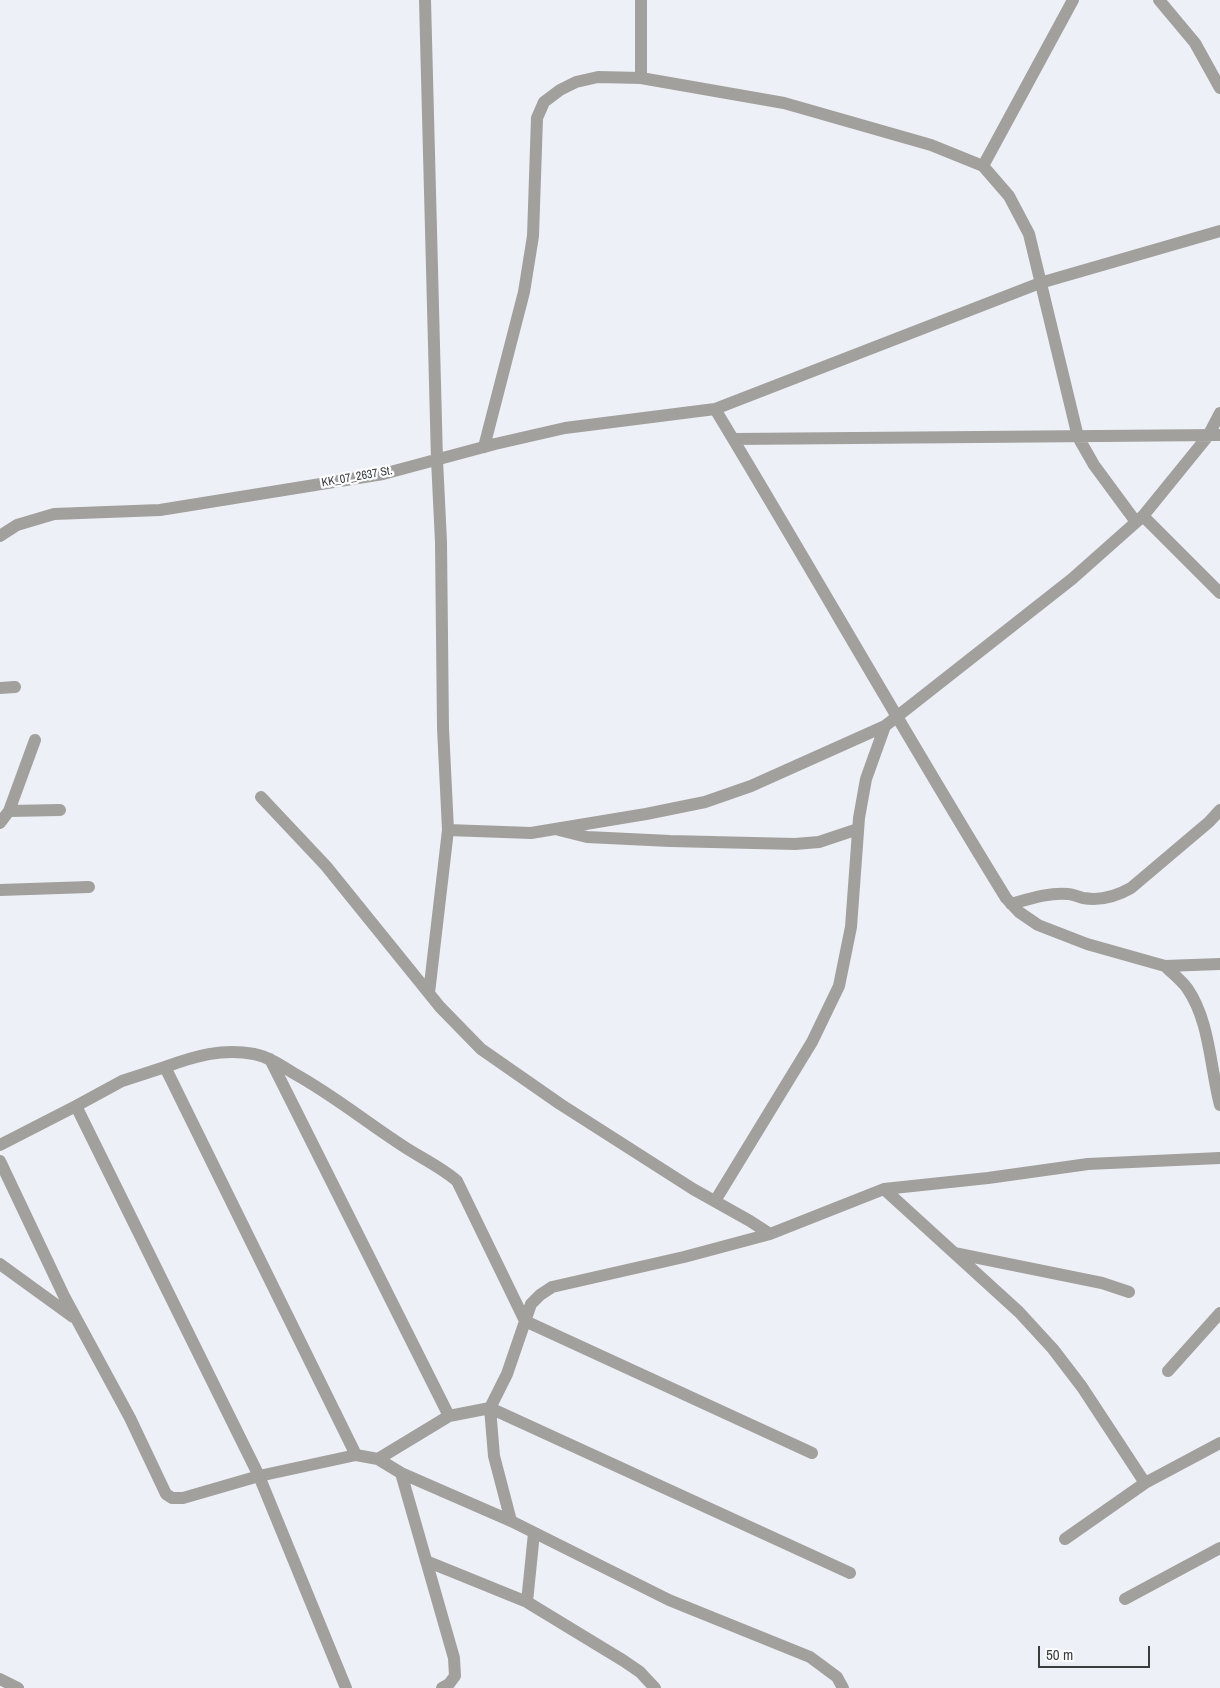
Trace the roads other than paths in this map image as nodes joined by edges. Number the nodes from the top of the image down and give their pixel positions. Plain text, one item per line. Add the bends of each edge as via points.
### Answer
1 (425, 0) edge
2 (641, 0) edge
3 (1073, 0) edge
4 (1158, 0) edge
5 (642, 78) junction
6 (1220, 88) edge
7 (983, 166) junction
8 (1220, 231) edge
9 (1040, 284) junction
10 (715, 409) junction
11 (1220, 412) edge
12 (1214, 436) edge
13 (1078, 437) junction
14 (733, 439) junction
15 (484, 447) junction
16 (437, 460) junction
17 (1140, 519) junction
18 (0, 536) edge
19 (1220, 593) edge
20 (0, 688) edge
21 (15, 688) dead end
22 (897, 718) junction
23 (885, 726) junction
24 (35, 740) dead end
25 (261, 797) dead end
26 (60, 810) dead end
27 (1220, 810) edge
28 (9, 811) junction
29 (0, 823) edge
30 (555, 829) junction
31 (858, 829) junction
32 (448, 830) junction
33 (89, 887) dead end
34 (0, 890) edge
35 (1011, 904) junction
36 (1220, 964) edge
37 (1165, 966) junction
38 (429, 993) junction
39 (270, 1060) junction
40 (165, 1067) junction
41 (1220, 1105) edge
42 (76, 1106) junction
43 (0, 1145) edge
44 (1220, 1158) edge
45 (0, 1160) edge
46 (884, 1190) junction
47 (715, 1201) junction
48 (770, 1234) junction
49 (954, 1253) junction
50 (0, 1264) edge
51 (1129, 1292) dead end
52 (1220, 1313) edge
53 (76, 1319) junction
54 (525, 1321) junction
55 (1168, 1371) dead end
56 (490, 1408) junction
57 (448, 1416) junction
58 (1220, 1443) edge
59 (812, 1453) dead end
60 (356, 1455) junction
61 (378, 1459) junction
62 (401, 1473) junction
63 (259, 1476) junction
64 (1145, 1483) junction
65 (511, 1521) junction
66 (534, 1533) junction
67 (1065, 1539) dead end
68 (1220, 1548) edge
69 (426, 1561) junction
70 (850, 1573) dead end
71 (1125, 1599) dead end
72 (526, 1602) junction
73 (0, 1679) edge
74 (18, 1688) edge
75 (346, 1688) edge
76 (442, 1688) edge
77 (654, 1688) edge
78 (843, 1688) edge

1 - 16 street
2 - 5 street
3 - 7 street
4 - 6 street via 1195,44
5 - 7 street via 784,103 932,145
5 - 15 street via 598,77 576,82 544,102 537,118 533,236 524,292
7 - 9 street via 1009,196 1029,234
8 - 9 street, KK_07_2637 St.
9 - 10 street, KK_07_2637 St.
9 - 13 street
10 - 14 street
10 - 15 street, KK_07_2637 St. via 565,428
11 - 12 street
12 - 13 street
12 - 17 street
13 - 14 street
13 - 17 street via 1094,465
14 - 22 street
15 - 16 street, KK_07_2637 St.
16 - 18 street, KK_07_2637 St. via 383,474 160,510 54,514 17,526
16 - 32 street
17 - 19 street
17 - 22 street via 1072,579
20 - 21 street
22 - 23 street
22 - 35 street
23 - 30 street via 752,786 705,802
23 - 31 street via 866,779
24 - 28 street
25 - 38 street via 326,866
26 - 28 street
27 - 35 street via 1132,888 1120,894 1084,898 1069,894 1050,895
28 - 29 street
30 - 31 street via 587,837 795,844 818,842
30 - 32 street via 531,833
31 - 47 street via 851,927 839,986 812,1042
32 - 38 street
33 - 34 street
35 - 37 street via 1038,925 1087,944
36 - 37 street
37 - 41 street via 1186,987 1200,1013
38 - 47 street via 481,1049 560,1104
39 - 40 street via 254,1054 225,1051 196,1055
39 - 54 street via 323,1090 457,1181
39 - 57 street
40 - 42 street via 122,1081
40 - 60 street
42 - 43 street
42 - 63 street
44 - 46 street via 1088,1164
45 - 53 street
46 - 48 street
46 - 49 street
47 - 48 street
48 - 54 street via 552,1287 531,1304
49 - 51 street via 1102,1283
49 - 64 street via 1019,1312 1053,1349
50 - 53 street
52 - 55 street
53 - 63 street via 130,1418 166,1494 172,1498 183,1498
54 - 56 street via 507,1374
54 - 59 street
56 - 57 street
56 - 65 street via 494,1456
56 - 70 street
57 - 61 street
58 - 64 street
60 - 61 street
60 - 63 street
61 - 62 street
62 - 65 street
62 - 69 street
63 - 75 street
64 - 67 street
65 - 66 street
66 - 72 street
66 - 78 street via 669,1600 810,1657 837,1677
68 - 71 street
69 - 72 street
69 - 76 street via 454,1658 455,1676
72 - 77 street via 624,1661 640,1672
73 - 74 street

